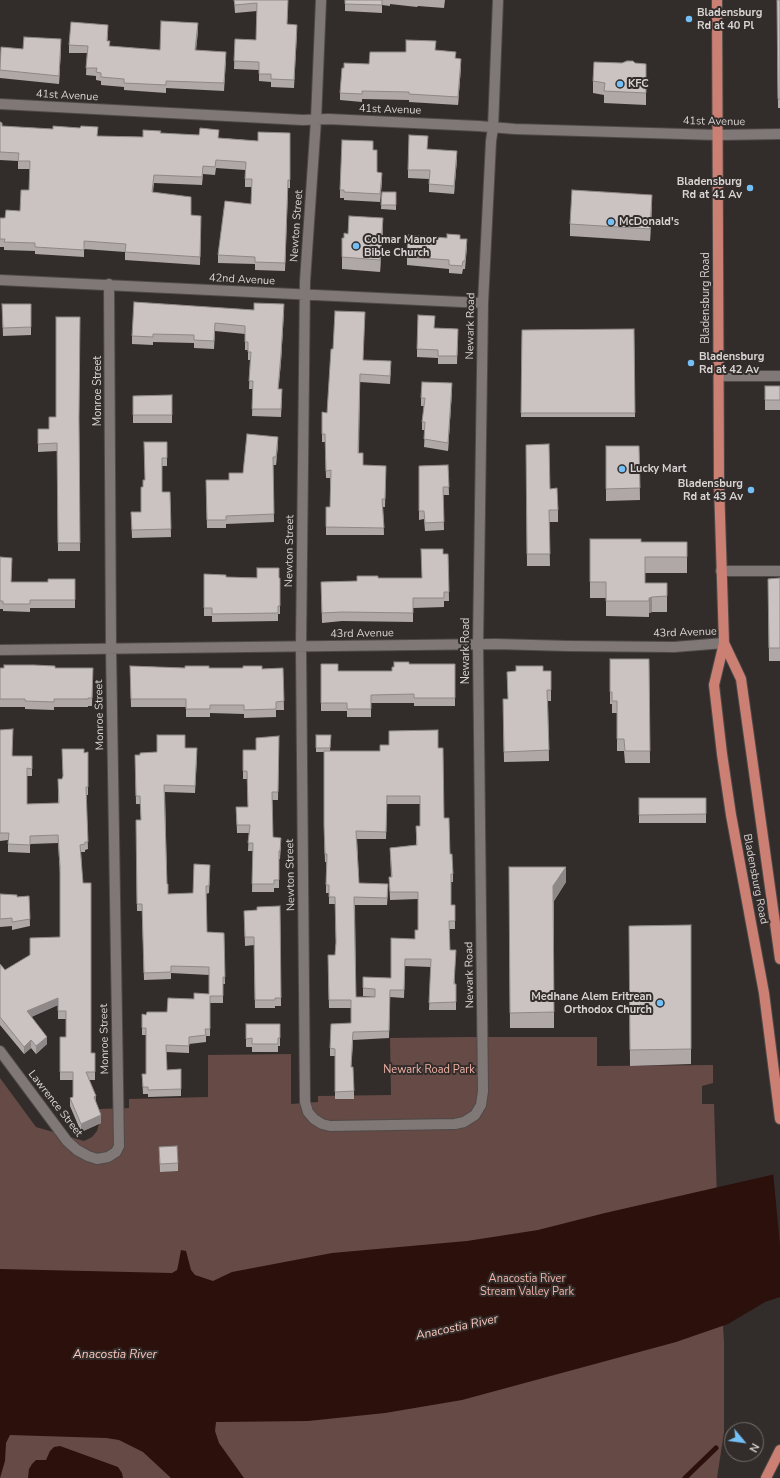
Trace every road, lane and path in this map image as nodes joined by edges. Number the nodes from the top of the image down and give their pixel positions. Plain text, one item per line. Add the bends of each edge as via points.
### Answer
1 (321, 0) edge
2 (498, 0) edge
3 (718, 0) edge
4 (0, 104) edge
5 (316, 120) junction
6 (493, 128) junction
7 (780, 134) edge
8 (717, 135) junction
9 (0, 280) edge
10 (110, 284) junction
11 (305, 294) junction
12 (483, 303) junction
13 (719, 376) junction
14 (780, 376) edge
15 (721, 571) junction
16 (780, 571) edge
17 (724, 643) junction
18 (478, 645) junction
19 (301, 647) junction
20 (111, 649) junction
21 (0, 650) edge
22 (780, 959) edge
23 (0, 1052) edge
24 (305, 1102) joint
25 (780, 1119) edge
26 (119, 1146) joint
27 (780, 1450) edge
28 (766, 1478) edge

1 - 5 street, Newton Street
2 - 6 street, Newark Road
3 - 8 main road, Bladensburg Road
4 - 5 street, 41st Avenue
5 - 6 street, 41st Avenue
5 - 11 street, Newton Street
6 - 8 street, 41st Avenue
6 - 12 street, Newark Road
7 - 8 street, 41st Avenue
8 - 13 main road, Bladensburg Road
9 - 10 street, 42nd Avenue
10 - 11 street, 42nd Avenue
10 - 20 street, Monroe Street
11 - 12 street, 42nd Avenue
11 - 19 street, Newton Street
12 - 18 street, Newark Road
13 - 14 street
13 - 15 main road, Bladensburg Road
15 - 16 street
15 - 17 main road, Bladensburg Road
17 - 18 street, 43rd Avenue via 674,647
17 - 22 main road, Bladensburg Road via 741,679
17 - 25 main road, Bladensburg Road via 714,685 722,754 764,993
18 - 19 street, 43rd Avenue
18 - 24 street, Newark Road via 482,1105 475,1115 464,1122 454,1124 330,1126 314,1119 308,1112
19 - 20 street, 43rd Avenue
19 - 24 street, Newton Street
20 - 21 street, 43rd Avenue
20 - 26 street, Monroe Street
23 - 26 street, Lawrence Street via 51,1121 78,1150 97,1159 108,1157 116,1152
27 - 28 main road

